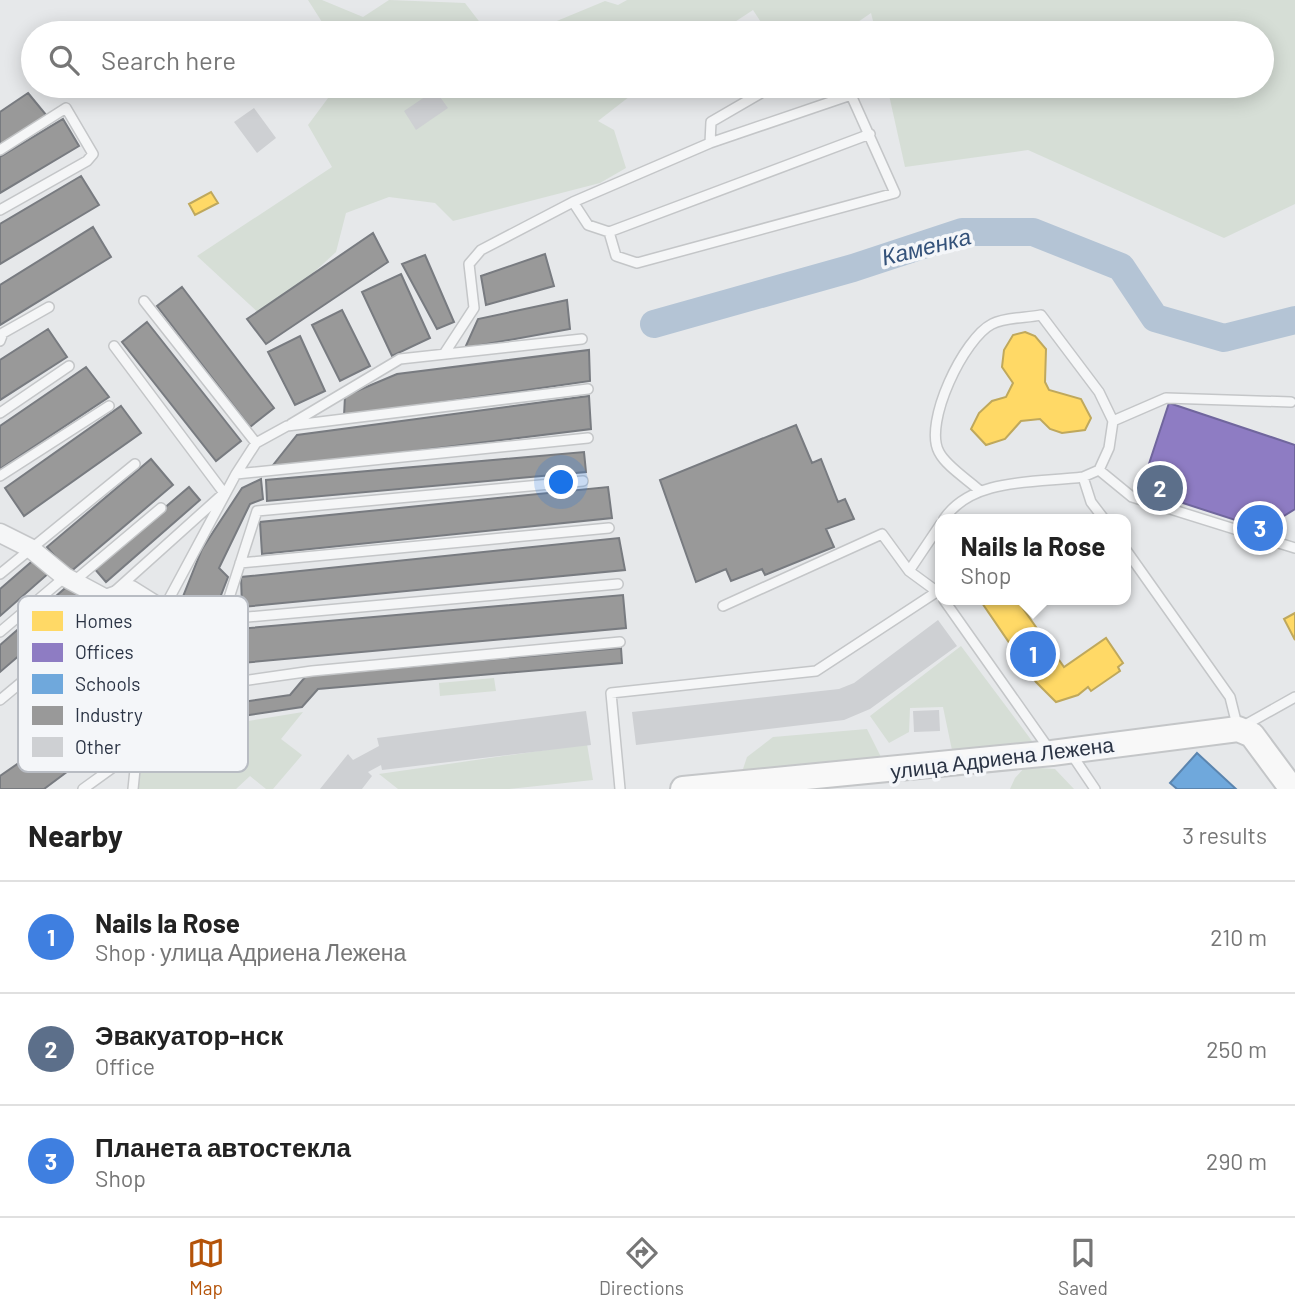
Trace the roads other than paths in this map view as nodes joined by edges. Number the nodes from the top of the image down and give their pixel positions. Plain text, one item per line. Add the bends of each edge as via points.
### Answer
1 (752, 98) edge
2 (842, 98) edge
3 (852, 98) edge
4 (870, 134) junction
5 (710, 143) junction
6 (0, 150) edge
7 (573, 202) junction
8 (0, 210) edge
9 (609, 232) junction
10 (144, 301) dead end
11 (49, 307) dead end
12 (582, 339) dead end
13 (0, 341) edge
14 (114, 346) dead end
15 (444, 354) junction
16 (69, 366) dead end
17 (588, 390) dead end
18 (1291, 402) dead end
19 (109, 406) dead end
20 (0, 413) edge
21 (1113, 421) junction
22 (286, 426) junction
23 (588, 438) dead end
24 (256, 443) junction
25 (135, 464) dead end
26 (1098, 470) junction
27 (236, 474) junction
28 (0, 476) edge
29 (1083, 477) junction
30 (583, 481) dead end
31 (978, 490) junction
32 (224, 493) junction
33 (161, 508) dead end
34 (947, 514) edge
35 (1100, 514) edge
36 (609, 528) dead end
37 (935, 532) edge
38 (0, 533) edge
39 (30, 548) junction
40 (1295, 548) edge
41 (1131, 557) edge
42 (240, 563) junction
43 (909, 571) junction
44 (0, 574) edge
45 (69, 580) junction
46 (618, 584) dead end
47 (131, 590) junction
48 (935, 590) edge
49 (48, 596) edge
50 (102, 596) edge
51 (108, 596) edge
52 (112, 596) edge
53 (124, 596) edge
54 (141, 596) edge
55 (170, 596) edge
56 (231, 596) edge
57 (935, 596) edge
58 (948, 605) edge
59 (723, 606) dead end
60 (248, 617) edge
61 (18, 618) edge
62 (0, 632) edge
63 (621, 642) dead end
64 (248, 680) edge
65 (18, 685) edge
66 (1295, 697) edge
67 (0, 700) edge
68 (1238, 729) junction
69 (1061, 752) junction
70 (107, 772) edge
71 (83, 789) edge
72 (620, 789) edge
73 (683, 789) edge
74 (1095, 789) edge
75 (1292, 789) edge

1 - 5 lane via 711,122
2 - 5 lane
3 - 4 lane
4 - 9 lane
4 - 9 lane via 895,193 637,263 616,256
5 - 7 lane
6 - 8 lane via 65,108 93,154
7 - 9 lane via 588,225
7 - 15 lane via 481,250 469,264 474,308
10 - 24 lane
11 - 13 lane via 3,333
12 - 15 lane
14 - 32 lane
15 - 22 lane via 400,359
16 - 20 lane
17 - 22 lane
18 - 21 lane via 1166,398
19 - 28 lane
21 - 26 lane via 1109,449
21 - 31 lane via 1099,392 1041,315 992,324 949,380 934,426 939,453
22 - 24 lane
23 - 27 lane
24 - 27 lane
25 - 39 lane
26 - 29 lane
26 - 40 lane via 1132,497
27 - 32 lane
29 - 31 lane
29 - 35 lane
30 - 42 lane via 257,511
31 - 34 lane
32 - 51 lane
32 - 55 lane
33 - 45 lane
36 - 42 lane
37 - 43 lane
38 - 39 street
39 - 44 lane
39 - 45 street
41 - 68 lane via 1230,696
42 - 56 lane
43 - 48 lane
43 - 59 lane via 882,534
45 - 49 lane
45 - 50 street
46 - 60 lane
47 - 52 street
47 - 53 lane
47 - 54 street
57 - 72 lane via 816,671 611,693
58 - 69 lane
61 - 62 lane
63 - 64 lane
65 - 67 lane
66 - 68 lane
68 - 69 street, улица Адриена Лежена
68 - 75 street via 1252,735
69 - 73 street, улица Адриена Лежена
69 - 74 lane
70 - 71 lane

